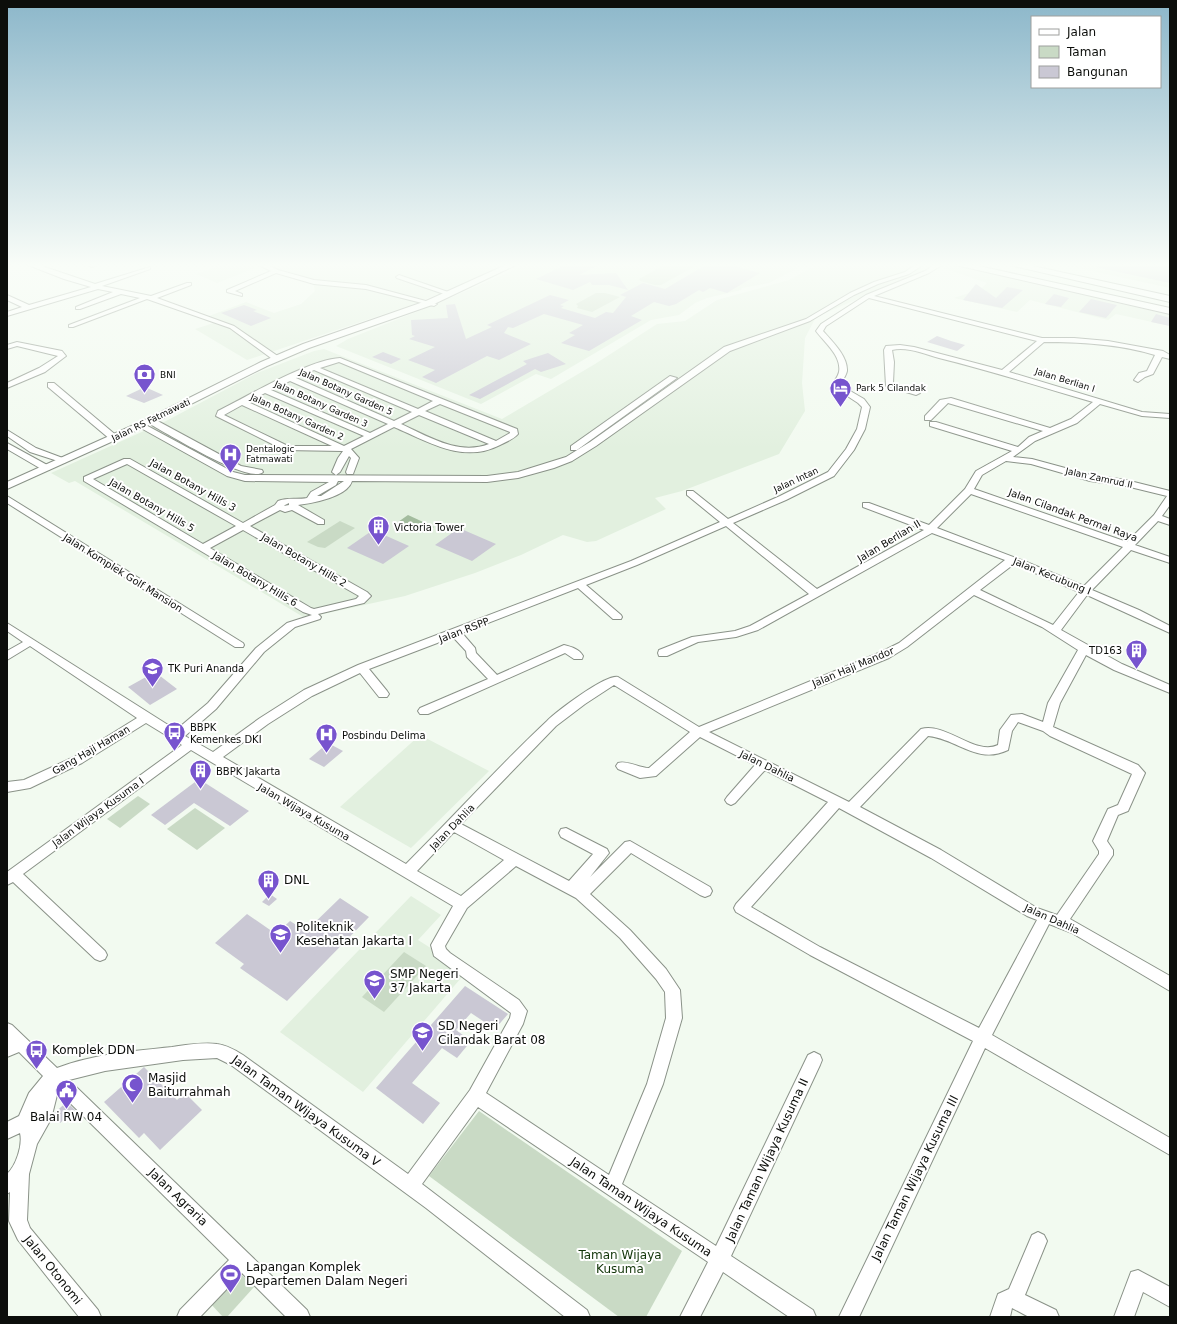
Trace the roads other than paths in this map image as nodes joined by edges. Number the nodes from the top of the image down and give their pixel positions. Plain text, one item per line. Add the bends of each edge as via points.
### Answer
1 (74, 325) edge
2 (226, 325) edge
3 (374, 325) edge
4 (777, 325) edge
5 (796, 325) edge
6 (823, 325) edge
7 (982, 325) edge
8 (71, 326) dead end
9 (1042, 340) junction
10 (7, 347) edge
11 (1160, 353) junction
12 (1170, 357) edge
13 (278, 359) junction
14 (314, 368) junction
15 (1004, 372) junction
16 (289, 378) junction
17 (1138, 380) dead end
18 (51, 385) dead end
19 (7, 386) edge
20 (265, 390) junction
21 (916, 393) dead end
22 (440, 400) junction
23 (1099, 401) junction
24 (241, 402) junction
25 (418, 412) junction
26 (1170, 416) edge
27 (146, 423) junction
28 (394, 424) junction
29 (1051, 430) junction
30 (7, 432) edge
31 (370, 436) junction
32 (114, 438) junction
33 (584, 441) junction
34 (496, 444) junction
35 (593, 444) junction
36 (7, 445) edge
37 (347, 450) junction
38 (1019, 450) junction
39 (1005, 458) junction
40 (64, 460) junction
41 (131, 463) joint
42 (46, 468) junction
43 (335, 475) junction
44 (349, 475) junction
45 (8, 486) edge
46 (969, 490) junction
47 (690, 493) dead end
48 (1170, 494) edge
49 (1170, 498) edge
50 (7, 499) edge
51 (312, 500) junction
52 (294, 505) junction
53 (866, 505) dead end
54 (1157, 517) junction
55 (321, 522) dead end
56 (726, 522) junction
57 (1170, 522) edge
58 (244, 526) junction
59 (931, 529) junction
60 (1129, 547) junction
61 (203, 548) junction
62 (1012, 560) junction
63 (1170, 560) edge
64 (580, 585) junction
65 (972, 590) junction
66 (1086, 590) junction
67 (816, 594) junction
68 (311, 614) junction
69 (616, 617) dead end
70 (1168, 625) edge
71 (7, 626) edge
72 (1055, 630) junction
73 (452, 635) junction
74 (30, 642) junction
75 (239, 645) dead end
76 (1084, 649) junction
77 (662, 653) dead end
78 (7, 656) edge
79 (578, 656) dead end
80 (362, 668) junction
81 (495, 680) junction
82 (1170, 688) edge
83 (383, 694) dead end
84 (424, 711) dead end
85 (146, 718) junction
86 (1047, 728) junction
87 (698, 732) junction
88 (176, 737) junction
89 (190, 745) junction
90 (213, 758) junction
91 (762, 764) junction
92 (622, 766) dead end
93 (10, 786) edge
94 (731, 800) dead end
95 (837, 800) junction
96 (851, 808) junction
97 (453, 826) junction
98 (566, 833) dead end
99 (514, 859) junction
100 (407, 872) junction
101 (10, 876) edge
102 (576, 891) junction
103 (705, 891) dead end
104 (462, 904) junction
105 (1053, 920) junction
106 (100, 955) dead end
107 (1170, 984) edge
108 (7, 1030) edge
109 (982, 1038) junction
110 (13, 1047) edge
111 (814, 1060) dead end
112 (54, 1077) junction
113 (476, 1096) junction
114 (26, 1122) junction
115 (7, 1131) edge
116 (30, 1140) junction
117 (1170, 1147) edge
118 (14, 1180) edge
119 (410, 1186) junction
120 (612, 1188) junction
121 (1038, 1241) dead end
122 (242, 1259) junction
123 (720, 1260) junction
124 (1170, 1298) edge
125 (1014, 1299) junction
126 (91, 1317) edge
127 (187, 1317) edge
128 (300, 1317) edge
129 (580, 1317) edge
130 (690, 1317) edge
131 (806, 1317) edge
132 (849, 1317) edge
133 (1000, 1317) edge
134 (1048, 1317) edge
135 (1124, 1317) edge

1 - 8 street
2 - 13 street
3 - 13 main road, Jalan RS Fatmawati
4 - 33 street via 716,348
5 - 35 street via 727,349
6 - 56 street, Jalan Intan via 819,331 834,349 842,364 843,371 836,386 862,401 866,407 861,429 850,450 831,474
7 - 9 street
9 - 11 street via 1103,342
9 - 15 street
10 - 19 street via 19,344 59,353 62,356 42,370
11 - 12 street
11 - 17 street via 1150,372
13 - 27 main road, Jalan RS Fatmawati
14 - 16 street
14 - 22 street via 340,360
14 - 25 street
15 - 21 street, Jalan Berlian I via 919,351 889,348 889,384
15 - 23 street, Jalan Berlian I
16 - 20 street
16 - 28 street, Jalan Botany Garden 5
18 - 32 street
20 - 24 street
20 - 31 street, Jalan Botany Garden 3
22 - 25 street
22 - 34 street via 514,431 514,434
23 - 26 street, Jalan Berlian I via 1142,414
23 - 29 street, Jalan Berlian II via 1074,421
24 - 37 street, Jalan Botany Garden 2
24 - 37 street via 220,416 287,448
25 - 28 street
25 - 34 street
27 - 32 main road, Jalan RS Fatmawati
27 - 43 street via 230,474 245,478
28 - 31 street
28 - 34 street, Jalan Botany Garden 5 via 460,451 481,450
29 - 38 street, Jalan Berlian II via 1032,439
29 - 38 street via 948,400 943,402 931,421
30 - 40 street via 20,444
31 - 37 street
32 - 40 main road, Jalan RS Fatmawati
33 - 35 street
33 - 44 street via 548,461 514,469
35 - 44 street via 563,461 518,475 487,479
36 - 42 street
37 - 43 street
37 - 44 street via 355,458
38 - 39 street, Jalan Berlian II
39 - 46 street, Jalan Berlian II via 979,473
39 - 48 street, Jalan Zamrud II
40 - 42 main road, Jalan RS Fatmawati
41 - 58 street, Jalan Botany Hills 3
41 - 61 street, Jalan Botany Hills 5 via 122,462 87,479
42 - 45 main road, Jalan RS Fatmawati
43 - 44 street
43 - 51 street via 333,483 314,494
44 - 51 street via 347,484 324,498
46 - 59 street, Jalan Berlian II
46 - 60 street, Jalan Cilandak Permai Raya
47 - 56 street
49 - 54 street
50 - 75 street, Jalan Komplek Golf Mansion
51 - 52 street
52 - 55 street
52 - 58 street via 285,509 279,507
53 - 59 street, Jalan Kecubung I
54 - 57 street
54 - 60 street
56 - 64 street, Jalan RSPP
56 - 67 street
58 - 61 street
58 - 68 street, Jalan Botany Hills 2 via 366,596 360,601
59 - 62 street, Jalan Kecubung I
59 - 67 street, Jalan Berlian II via 898,550
60 - 63 street, Jalan Cilandak Permai Raya
60 - 66 street
61 - 68 street, Jalan Botany Hills 6
62 - 65 street, Jalan Haji Mandor
62 - 66 street, Jalan Kecubung I
64 - 69 street
64 - 73 street, Jalan RSPP
65 - 72 street
65 - 87 street, Jalan Haji Mandor via 903,645 885,655
66 - 70 street, Jalan Kecubung I
66 - 72 street
67 - 77 street, Jalan Berlian II via 754,628 736,634 696,639
68 - 88 street via 291,625 260,650 212,706
71 - 74 street, Jalan Wijaya Kusuma
72 - 76 street
73 - 80 street, Jalan RSPP
73 - 81 street via 463,653 471,654
74 - 78 street
74 - 85 street, Jalan Wijaya Kusuma
76 - 82 street via 1118,667
76 - 86 street via 1054,703
79 - 81 street via 564,649
80 - 83 street
80 - 90 street, Jalan RSPP via 308,693
81 - 84 street
85 - 88 street, Jalan Wijaya Kusuma
85 - 93 street, Gang Haji Haman via 72,763 26,785
86 - 96 street via 1022,718 1015,718 1006,730 1004,747 993,752 934,732 925,732
86 - 105 street, Jalan Taman Wijaya Kusuma III via 1139,773 1123,808 1116,810 1111,816 1100,841 1106,855
87 - 91 street, Jalan Dahlia
87 - 92 street, Jalan Haji Mandor via 652,772 640,773
87 - 97 street, Jalan Dahlia via 614,680 552,723
88 - 89 street, Jalan Wijaya Kusuma
89 - 90 street, Jalan Wijaya Kusuma
89 - 101 street, Jalan Wijaya Kusuma I
90 - 100 street, Jalan Wijaya Kusuma
91 - 94 street
91 - 95 street, Jalan Dahlia
95 - 96 street, Jalan Dahlia
95 - 109 street via 741,908 815,951
96 - 105 street, Jalan Dahlia via 936,854 1032,912
97 - 99 street
97 - 100 street, Jalan Dahlia
98 - 102 street via 602,853
99 - 102 street
99 - 104 street
100 - 104 street, Jalan Wijaya Kusuma
101 - 106 street
102 - 103 street via 630,846
102 - 120 street via 625,934 672,990 674,1018 655,1084
104 - 113 street via 438,945 439,952 518,1011 516,1025
105 - 107 street, Jalan Dahlia
105 - 109 street, Jalan Taman Wijaya Kusuma III
108 - 110 street, Jalan Agraria
109 - 117 street
109 - 132 street, Jalan Taman Wijaya Kusuma III
110 - 112 street, Jalan Agraria
111 - 123 street, Jalan Taman Wijaya Kusuma II
112 - 114 street via 34,1100
112 - 116 street via 43,1119
112 - 119 street, Jalan Taman Wijaya Kusuma V via 111,1063 218,1051 237,1060
112 - 122 street, Jalan Agraria
113 - 119 street
113 - 120 street, Jalan Taman Wijaya Kusuma
114 - 115 street
114 - 116 street
116 - 118 street, Jalan Otonomi
118 - 126 street, Jalan Otonomi via 18,1221 24,1234
119 - 129 street, Jalan Taman Wijaya Kusuma V
120 - 123 street, Jalan Taman Wijaya Kusuma
121 - 125 street
122 - 127 street
122 - 128 street, Jalan Agraria
123 - 130 street, Jalan Taman Wijaya Kusuma II
123 - 131 street, Jalan Taman Wijaya Kusuma
124 - 135 street via 1138,1278
125 - 133 street via 1009,1298 1005,1301
125 - 134 street

